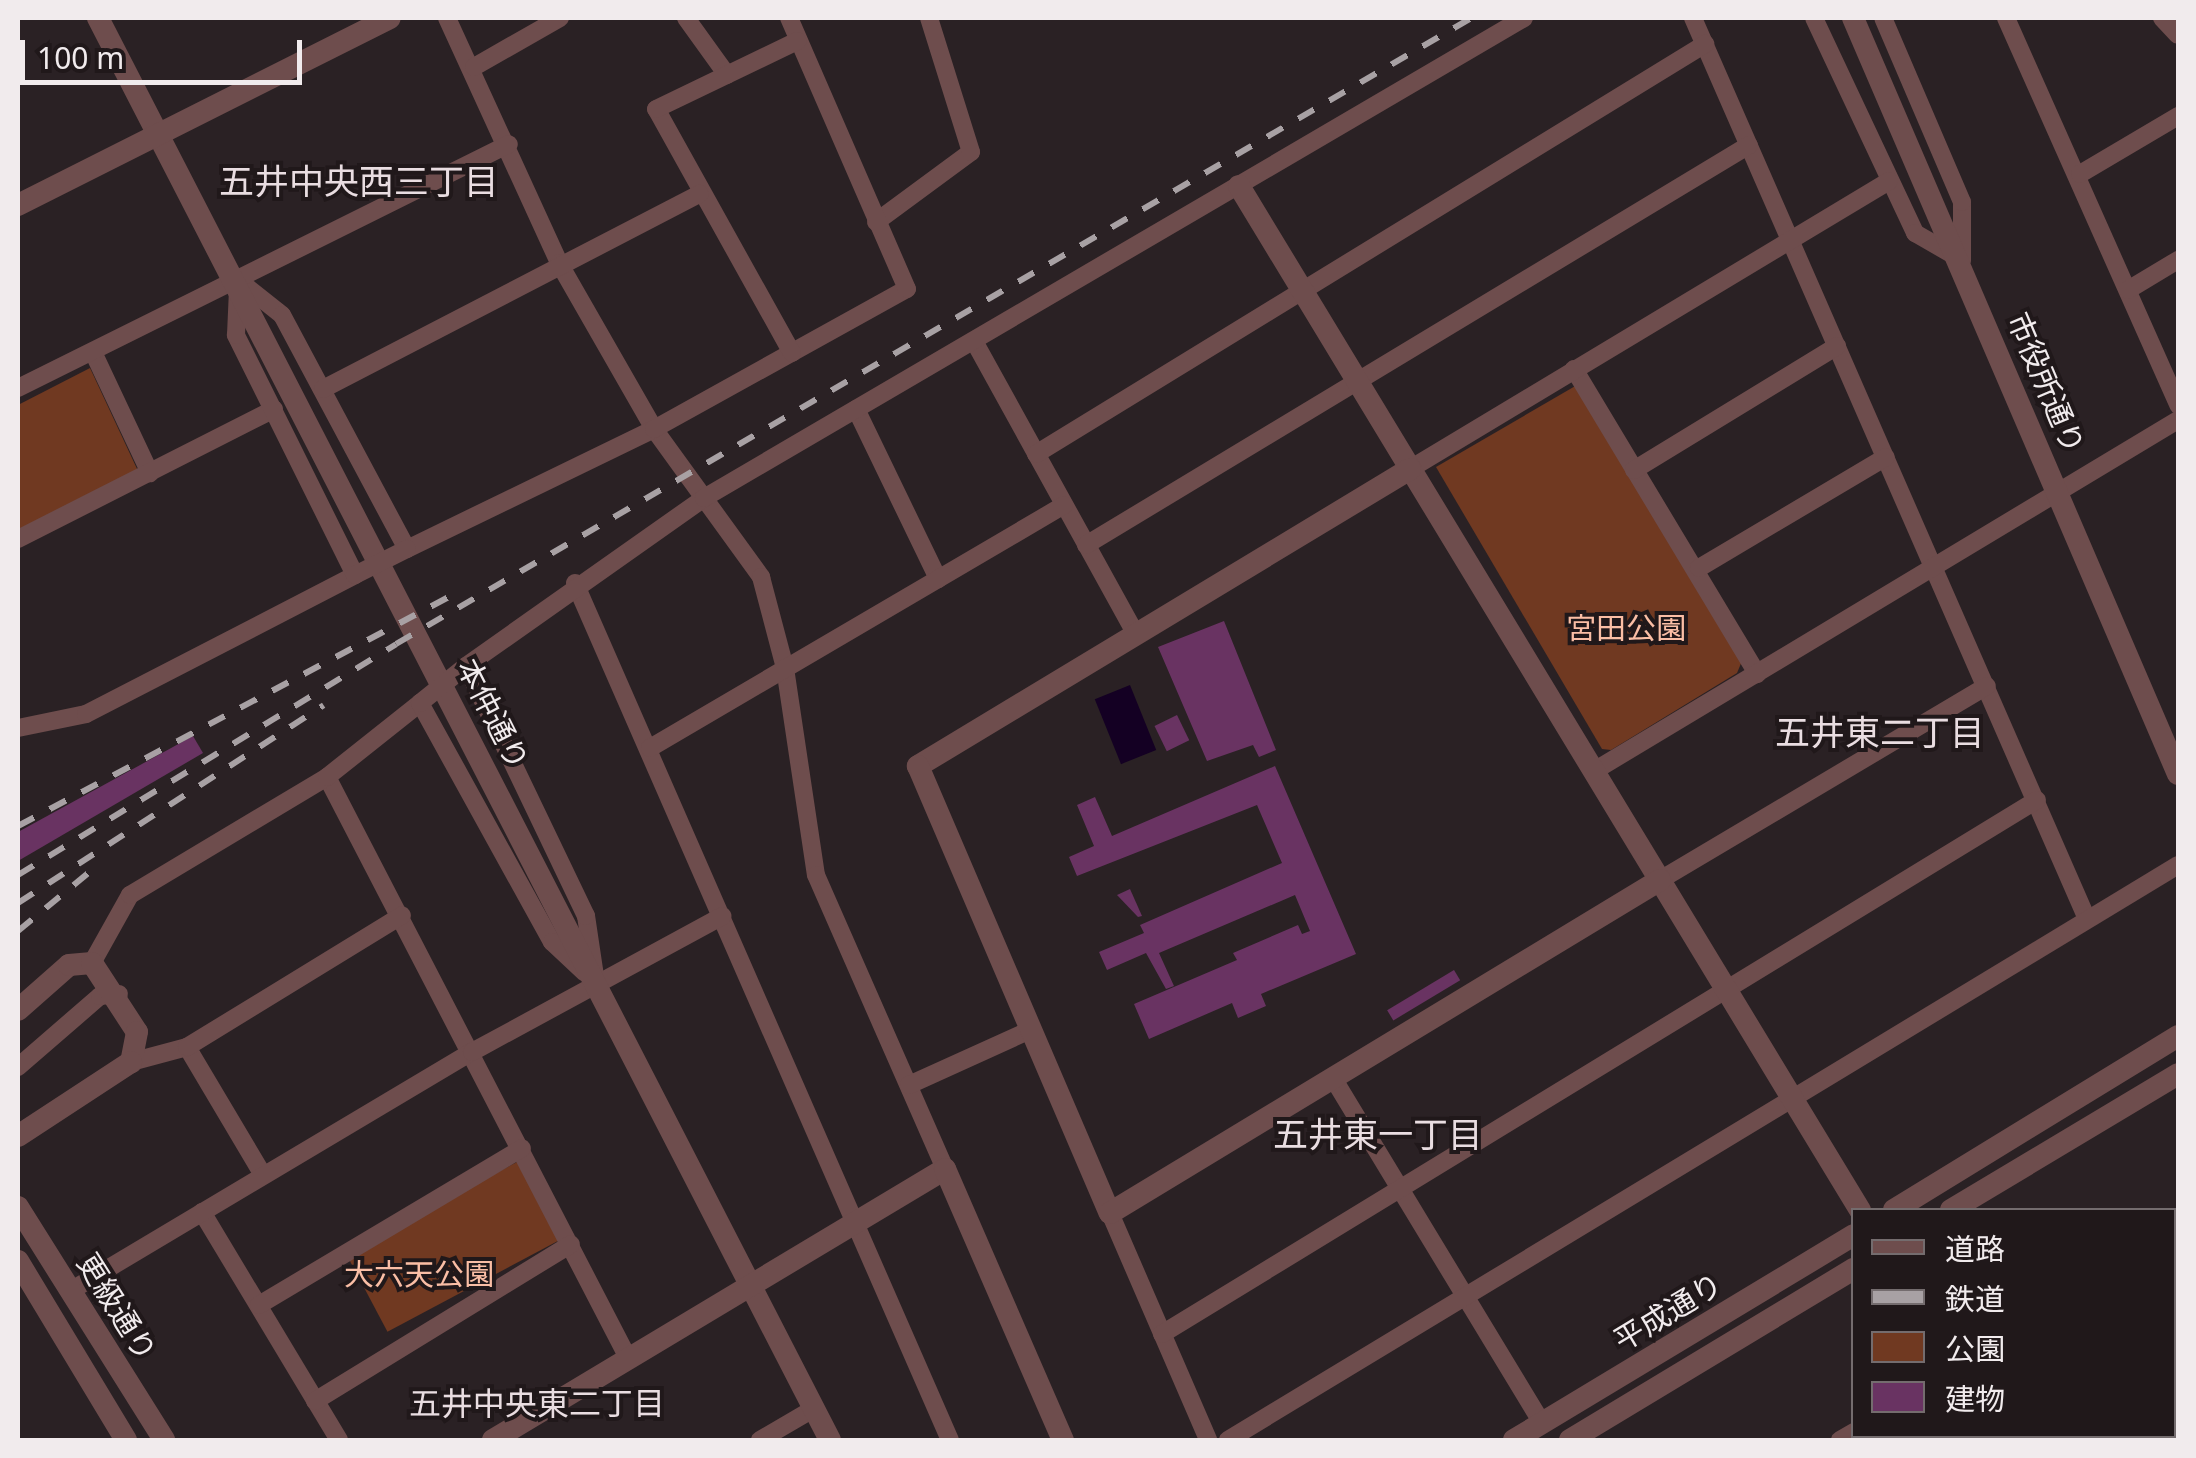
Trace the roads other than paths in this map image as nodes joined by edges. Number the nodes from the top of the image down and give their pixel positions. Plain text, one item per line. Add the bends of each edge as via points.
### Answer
1 (98, 18) edge
2 (390, 18) edge
3 (446, 18) edge
4 (560, 18) edge
5 (686, 18) edge
6 (789, 18) edge
7 (929, 18) edge
8 (1524, 18) edge
9 (1693, 18) edge
10 (1814, 18) edge
11 (1853, 18) edge
12 (1883, 18) edge
13 (2006, 18) edge
14 (2162, 18) edge
15 (2178, 35) edge
16 (797, 40) junction
17 (1705, 44) junction
18 (474, 67) junction
19 (726, 75) junction
20 (2178, 116) edge
21 (161, 133) junction
22 (509, 144) junction
23 (1749, 145) junction
24 (2080, 174) junction
25 (1889, 181) junction
26 (1239, 186) junction
27 (698, 194) junction
28 (18, 204) edge
29 (876, 222) junction
30 (1790, 239) junction
31 (1962, 260) junction
32 (2178, 260) edge
33 (559, 263) junction
34 (238, 280) junction
35 (1302, 290) junction
36 (2128, 290) junction
37 (974, 341) junction
38 (1837, 346) junction
39 (93, 352) junction
40 (792, 353) junction
41 (1574, 369) junction
42 (1356, 380) junction
43 (18, 388) edge
44 (323, 389) junction
45 (2178, 405) edge
46 (274, 409) junction
47 (856, 409) junction
48 (2178, 420) edge
49 (654, 429) junction
50 (1036, 454) junction
51 (1886, 457) junction
52 (1410, 469) junction
53 (1634, 470) junction
54 (150, 473) junction
55 (2059, 492) junction
56 (704, 498) junction
57 (1064, 505) junction
58 (18, 539) edge
59 (1086, 545) junction
60 (407, 549) junction
61 (1934, 566) junction
62 (1699, 568) junction
63 (355, 574) junction
64 (938, 578) junction
65 (575, 583) junction
66 (1136, 634) junction
67 (466, 666) junction
68 (785, 668) junction
69 (1756, 674) junction
70 (1987, 686) junction
71 (420, 703) junction
72 (18, 728) edge
73 (650, 748) junction
74 (1594, 771) junction
75 (2178, 774) edge
76 (327, 777) junction
77 (2037, 800) junction
78 (2178, 865) edge
79 (1660, 880) junction
80 (402, 915) junction
81 (722, 916) junction
82 (2087, 919) junction
83 (92, 963) junction
84 (596, 983) junction
85 (1725, 990) junction
86 (118, 994) junction
87 (18, 1010) edge
88 (1028, 1031) junction
89 (137, 1032) junction
90 (2178, 1036) edge
91 (186, 1047) junction
92 (472, 1052) junction
93 (130, 1062) junction
94 (18, 1067) edge
95 (2178, 1074) edge
96 (1334, 1078) junction
97 (909, 1085) junction
98 (1792, 1098) junction
99 (18, 1136) edge
100 (522, 1148) junction
101 (945, 1169) junction
102 (263, 1176) junction
103 (1400, 1187) junction
104 (18, 1207) edge
105 (1859, 1208) edge
106 (1897, 1208) edge
107 (1954, 1208) edge
108 (202, 1212) junction
109 (1110, 1213) junction
110 (856, 1220) junction
111 (1851, 1237) edge
112 (571, 1244) junction
113 (18, 1261) edge
114 (1851, 1271) edge
115 (750, 1284) junction
116 (72, 1290) junction
117 (1465, 1298) junction
118 (259, 1305) junction
119 (1162, 1334) junction
120 (628, 1358) junction
121 (316, 1401) junction
122 (813, 1409) junction
123 (1542, 1424) junction
124 (126, 1440) edge
125 (164, 1440) edge
126 (340, 1440) edge
127 (493, 1440) edge
128 (760, 1440) edge
129 (830, 1440) edge
130 (950, 1440) edge
131 (1064, 1440) edge
132 (1208, 1440) edge
133 (1228, 1440) edge
134 (1514, 1440) edge
135 (1570, 1440) edge

1 - 21 street, 本仲通り
2 - 21 street
3 - 18 street
4 - 18 street
5 - 19 street
6 - 16 street
7 - 29 street via 970,152
8 - 26 street
9 - 17 street
10 - 25 street
11 - 31 street, 市役所通り
12 - 31 street via 1962,202
13 - 24 street
14 - 15 street
16 - 19 street
16 - 29 street
17 - 23 street
17 - 35 street
18 - 22 street
19 - 27 street via 656,109
20 - 24 street
21 - 28 street
21 - 34 street, 本仲通り
22 - 33 street
22 - 34 street
23 - 30 street
23 - 42 street
24 - 36 street
25 - 30 street
25 - 31 street via 1915,233
26 - 35 street
26 - 37 street
27 - 33 street
27 - 40 street
29 - 40 street via 906,289
30 - 38 street
30 - 41 street
31 - 55 street, 市役所通り
32 - 36 street
33 - 44 street
33 - 49 street
34 - 39 street
34 - 44 street via 282,315
34 - 46 street via 236,335
34 - 84 street, 本仲通り
35 - 42 street
35 - 50 street
36 - 45 street
37 - 47 street
37 - 50 street
38 - 51 street
38 - 53 street
39 - 43 street
39 - 54 street
40 - 49 street
41 - 52 street
41 - 53 street
42 - 52 street
42 - 59 street
44 - 60 street
46 - 54 street
46 - 63 street
47 - 56 street
47 - 64 street
48 - 55 street
49 - 56 street
49 - 60 street
50 - 57 street
51 - 61 street
51 - 62 street
52 - 66 street
52 - 74 street
53 - 62 street
54 - 58 street
55 - 61 street
55 - 75 street, 市役所通り
56 - 65 street
56 - 68 street via 761,577
57 - 59 street
57 - 64 street
59 - 66 street
60 - 63 street, bridge
61 - 69 street
61 - 70 street
62 - 69 street
63 - 72 street via 86,714
64 - 68 street
65 - 67 street
65 - 73 street
66 - 88 street via 918,766
67 - 71 street, bridge
67 - 84 street via 586,916
68 - 73 street
68 - 97 street via 816,875
69 - 74 street
70 - 77 street
70 - 79 street
71 - 76 street
71 - 84 street via 552,942
73 - 81 street
74 - 79 street
76 - 80 street
76 - 83 street via 130,896
77 - 82 street
77 - 85 street
78 - 82 street
79 - 85 street
79 - 96 street
80 - 91 street
80 - 92 street
81 - 84 street
81 - 110 street
82 - 98 street
83 - 86 street
83 - 87 street via 69,965
84 - 92 street
84 - 115 street, 本仲通り
85 - 98 street
85 - 103 street
86 - 89 street
86 - 94 street via 100,996
88 - 97 street
88 - 109 street
89 - 91 street
89 - 93 street
90 - 106 street
91 - 93 street
91 - 102 street
92 - 100 street
92 - 102 street
93 - 99 street
95 - 107 street
96 - 103 street
96 - 109 street
97 - 101 street
98 - 105 street
98 - 117 street
100 - 112 street
100 - 118 street
101 - 110 street
101 - 131 street
102 - 108 street
103 - 117 street
103 - 119 street
104 - 116 street, 更級通り
108 - 116 street
108 - 118 street
109 - 119 street
110 - 115 street
110 - 130 street
111 - 123 street, 平成通り
112 - 120 street
112 - 121 street
113 - 124 street, 更級通り
114 - 135 street, 平成通り
115 - 120 street
115 - 122 street, 本仲通り
116 - 125 street, 更級通り
117 - 123 street
117 - 133 street
118 - 121 street
119 - 132 street
120 - 127 street
121 - 126 street
122 - 128 street
122 - 129 street, 本仲通り
123 - 134 street, 平成通り

